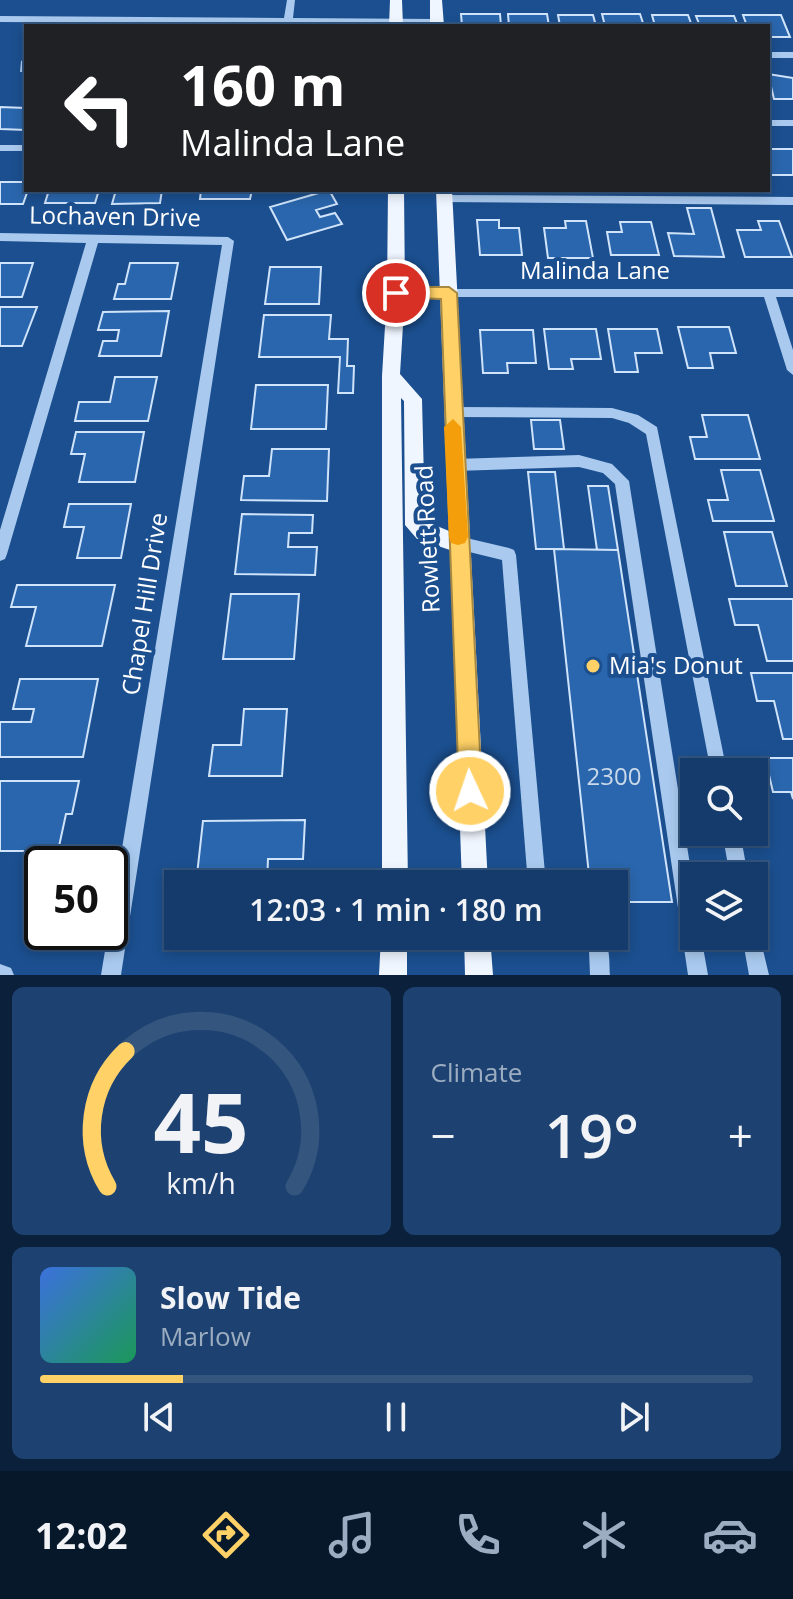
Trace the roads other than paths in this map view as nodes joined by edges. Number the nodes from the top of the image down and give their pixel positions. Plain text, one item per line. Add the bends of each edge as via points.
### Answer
1 (291, 0) edge
2 (396, 0) edge
3 (436, 0) edge
4 (0, 19) edge
5 (40, 22) edge
6 (153, 23) edge
7 (288, 23) junction
8 (263, 24) edge
9 (396, 24) edge
10 (437, 24) edge
11 (770, 55) edge
12 (793, 55) edge
13 (770, 123) edge
14 (793, 123) edge
15 (0, 148) edge
16 (24, 148) edge
17 (396, 192) edge
18 (444, 194) edge
19 (793, 201) edge
20 (0, 237) edge
21 (93, 239) junction
22 (228, 241) joint
23 (396, 293) junction
24 (449, 293) junction
25 (769, 293) junction
26 (793, 293) edge
27 (793, 370) edge
28 (391, 376) junction
29 (452, 412) junction
30 (455, 465) junction
31 (458, 543) junction
32 (0, 554) edge
33 (716, 758) edge
34 (395, 870) edge
35 (474, 870) edge
36 (536, 870) edge
37 (394, 950) edge
38 (478, 950) edge
39 (598, 950) edge
40 (754, 950) edge
41 (111, 975) edge
42 (393, 975) edge
43 (479, 975) edge
44 (600, 975) edge
45 (698, 975) edge
46 (759, 975) edge

1 - 7 street
2 - 9 main road
3 - 10 main road
4 - 5 street
5 - 6 street
6 - 8 street
7 - 8 street
7 - 9 street
9 - 10 street
11 - 12 street
13 - 14 street
15 - 16 street
17 - 23 main road, Rowlett Road
18 - 19 street
18 - 24 main road, Rowlett Road
20 - 21 street, Lochaven Drive
21 - 22 street, Lochaven Drive
21 - 32 street
22 - 41 street, Chapel Hill Drive
23 - 24 street, Malinda Lane
23 - 28 main road, Rowlett Road
24 - 25 street, Malinda Lane
24 - 29 main road, Rowlett Road
25 - 26 street, Malinda Lane
25 - 27 street
28 - 31 main road via 413,399 415,525
28 - 34 main road, Rowlett Road
29 - 30 main road, Rowlett Road
29 - 33 street via 612,413 652,431
30 - 31 main road, Rowlett Road
30 - 45 street via 579,461 607,468 622,481
31 - 35 main road, Rowlett Road
31 - 36 street via 509,555
37 - 42 main road
38 - 43 main road
39 - 44 street
40 - 46 street

